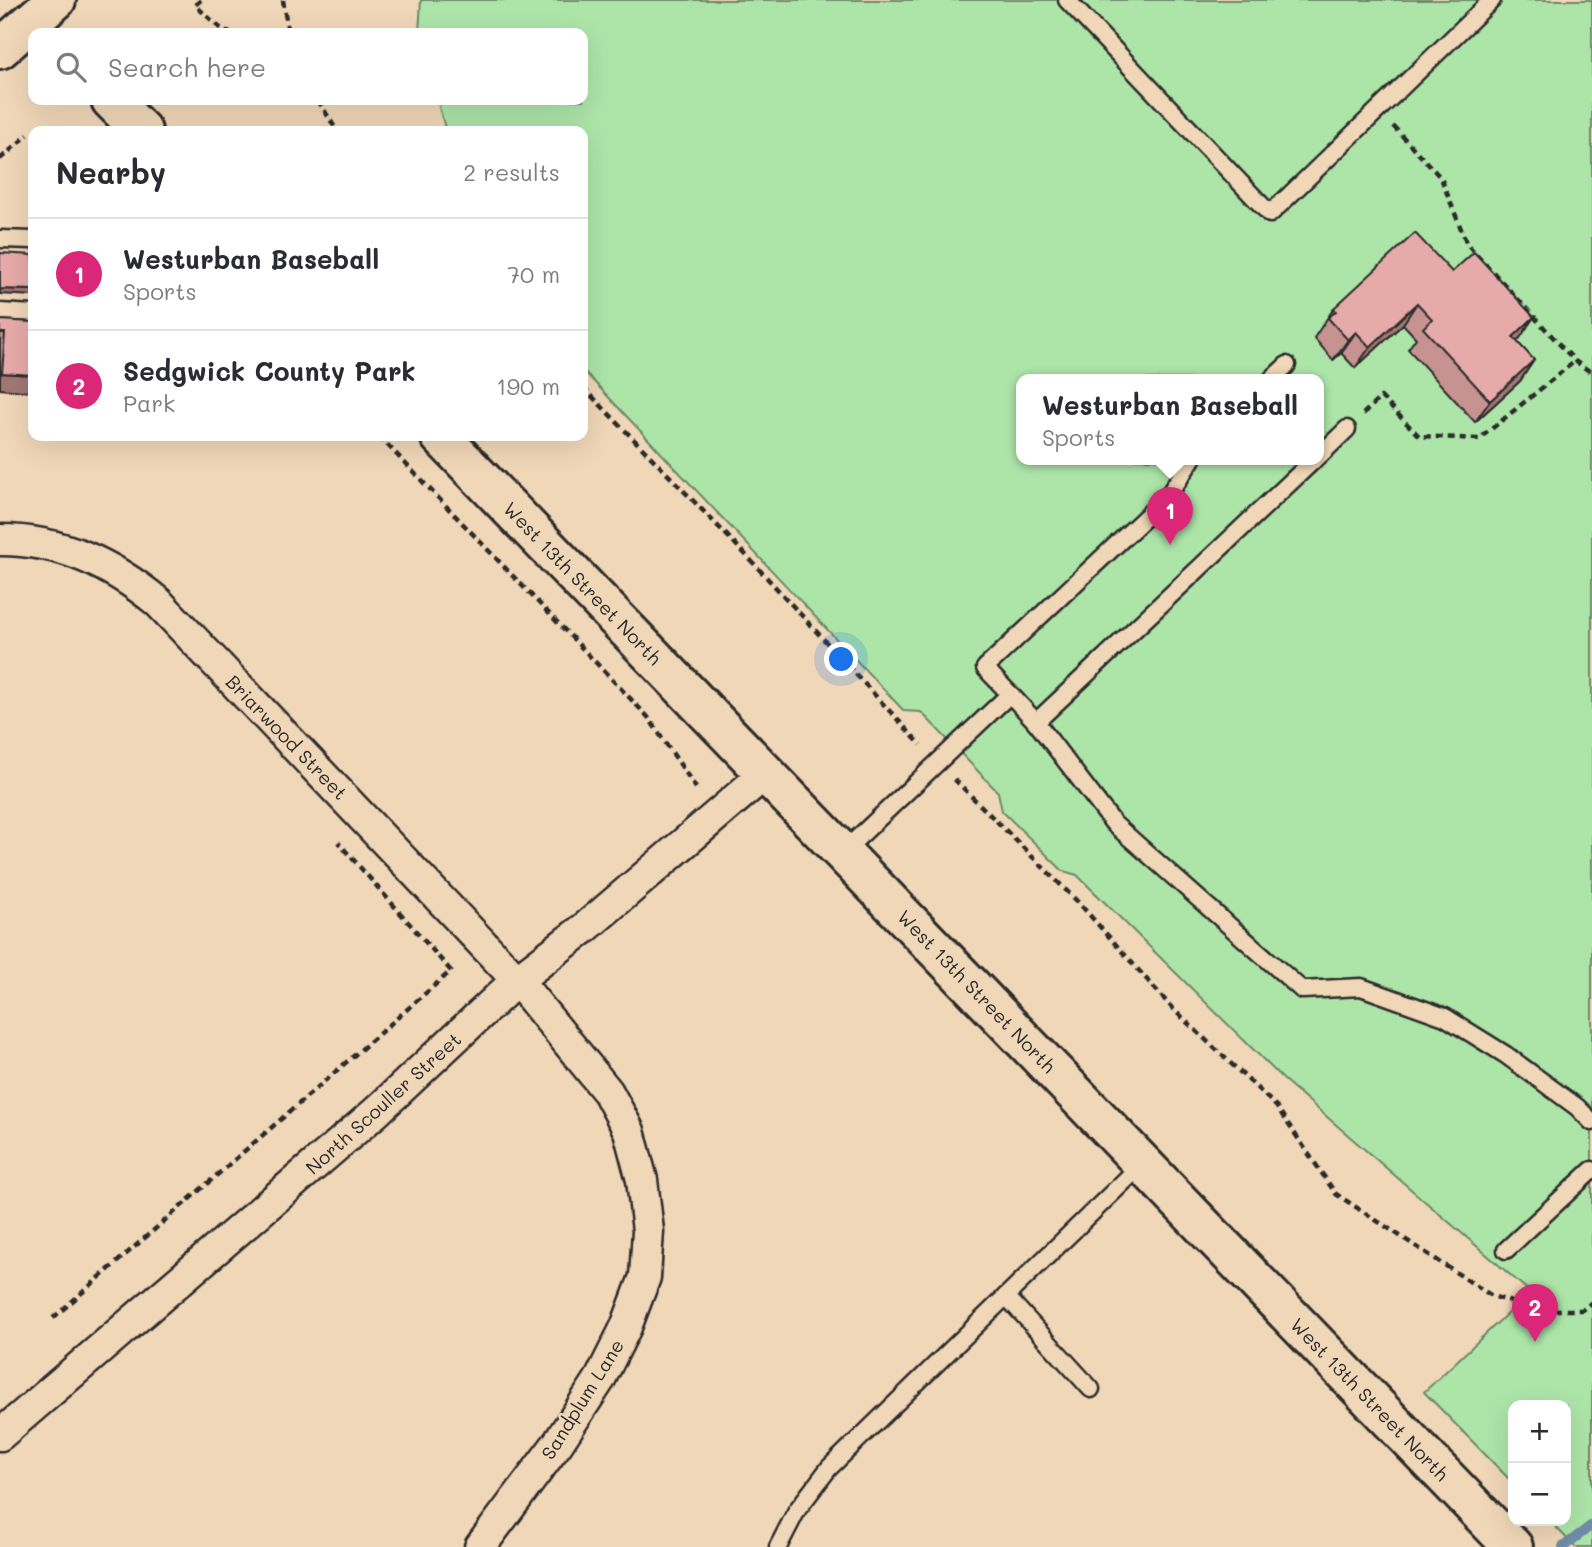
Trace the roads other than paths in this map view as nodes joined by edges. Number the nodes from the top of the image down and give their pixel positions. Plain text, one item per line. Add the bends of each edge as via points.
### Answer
1 (1066, 0) edge
2 (1492, 0) edge
3 (39, 13) edge
4 (0, 49) edge
5 (116, 105) edge
6 (137, 126) edge
7 (0, 239) edge
8 (28, 240) edge
9 (0, 313) edge
10 (28, 314) edge
11 (1287, 365) dead end
12 (1277, 374) edge
13 (1347, 429) road end
14 (445, 441) edge
15 (1324, 451) edge
16 (1188, 465) edge
17 (1310, 465) edge
18 (14, 540) edge
19 (1010, 694) junction
20 (1036, 722) junction
21 (766, 773) junction
22 (843, 852) junction
23 (517, 980) junction
24 (1592, 1122) edge
25 (1143, 1163) junction
26 (1592, 1170) edge
27 (1506, 1251) dead end
28 (1006, 1296) junction
29 (1091, 1389) dead end
30 (0, 1435) edge
31 (480, 1547) edge
32 (778, 1547) edge
33 (1513, 1547) edge

1 - 2 lane via 1270,214
3 - 4 street
5 - 6 street
7 - 8 lane
9 - 10 lane
11 - 12 lane
13 - 15 lane
14 - 21 street, West 13th Street North
16 - 19 lane via 1168,496 985,668
17 - 20 lane
18 - 23 street, Briarwood Street via 66,549 102,562 158,602
19 - 20 lane
19 - 22 lane
20 - 24 lane via 1114,824 1302,990 1361,987 1445,1017 1506,1055
21 - 22 street, West 13th Street North
21 - 23 street, North Scouller Street
22 - 25 street, West 13th Street North
23 - 30 street, North Scouller Street via 376,1112
23 - 31 street, Sandplum Lane via 608,1092 629,1131 642,1180 648,1231 645,1277 600,1378
25 - 28 lane
25 - 33 street, West 13th Street North
26 - 27 lane
28 - 29 lane
28 - 32 lane via 829,1468 797,1510

